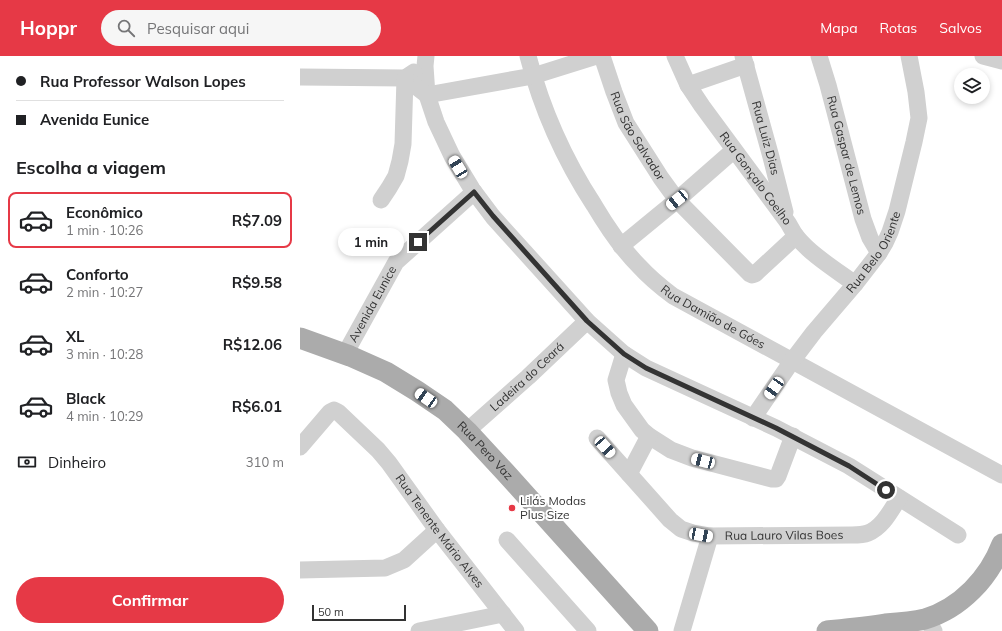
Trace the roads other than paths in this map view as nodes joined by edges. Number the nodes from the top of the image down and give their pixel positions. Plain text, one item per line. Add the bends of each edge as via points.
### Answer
1 (528, 56) edge
2 (597, 56) edge
3 (602, 56) edge
4 (675, 56) edge
5 (819, 56) edge
6 (909, 56) edge
7 (983, 56) edge
8 (425, 61) edge
9 (744, 61) edge
10 (1002, 61) edge
11 (533, 76) junction
12 (300, 77) edge
13 (406, 78) junction
14 (688, 85) junction
15 (427, 95) junction
16 (734, 150) junction
17 (771, 157) junction
18 (749, 170) junction
19 (474, 192) junction
20 (381, 200) dead end
21 (677, 200) junction
22 (786, 220) junction
23 (796, 236) junction
24 (621, 246) junction
25 (879, 253) junction
26 (855, 284) junction
27 (587, 321) junction
28 (300, 338) edge
29 (345, 354) junction
30 (624, 354) junction
31 (792, 361) junction
32 (753, 418) junction
33 (467, 431) junction
34 (649, 436) junction
35 (794, 436) junction
36 (597, 438) dead end
37 (303, 439) edge
38 (629, 474) junction
39 (1002, 475) edge
40 (899, 498) junction
41 (437, 530) junction
42 (958, 535) dead end
43 (710, 536) junction
44 (507, 540) dead end
45 (1002, 544) edge
46 (300, 570) edge
47 (503, 614) junction
48 (930, 625) edge
49 (643, 629) edge
50 (419, 631) edge
51 (516, 631) edge
52 (588, 631) edge
53 (682, 631) edge
54 (827, 631) edge

1 - 11 street, Rua Damião de Góes
2 - 11 street
3 - 21 street, Rua São Salvador via 626,122
4 - 14 street, Rua Gonçalo Coelho
5 - 25 street, Rua Gaspar de Lemos via 863,219
6 - 25 street, Rua Belo Oriente via 919,118 897,211
7 - 10 street
8 - 13 street
8 - 15 street
9 - 14 street
9 - 17 street, Rua Luiz Dias
11 - 15 street
11 - 24 street, Rua Damião de Góes via 566,158
12 - 13 street
13 - 15 street
13 - 20 street via 400,161 396,176
14 - 16 street, Rua Gonçalo Coelho
15 - 19 street via 452,156
16 - 18 street, Rua Gonçalo Coelho
16 - 21 street
17 - 18 street
17 - 22 street, Rua Luiz Dias
18 - 22 street, Rua Gonçalo Coelho
19 - 27 street
19 - 29 street, Avenida Eunice via 396,262
21 - 23 street, Rua São Salvador via 752,275
21 - 24 street
22 - 23 street, Rua Gonçalo Coelho
23 - 26 street, Rua Gonçalo Coelho
24 - 31 street, Rua Damião de Góes via 655,283 673,296
25 - 26 street, Rua Belo Oriente
26 - 31 street, Rua Belo Oriente
27 - 30 street
27 - 33 street, Ladeira do Ceará
28 - 29 main road, Rua Pero Vaz
29 - 33 main road, Rua Pero Vaz via 386,372 417,391 444,410
30 - 32 street via 646,368
30 - 34 street via 616,380 619,393 624,405
31 - 32 street, Rua Belo Oriente
31 - 39 street, Rua Damião de Góes
32 - 35 street
33 - 49 main road, Rua Pero Vaz
34 - 35 street via 661,445 692,458 776,479
34 - 38 street
35 - 40 street via 849,466
36 - 38 street, Rua Lauro Vilas Boes
37 - 41 street, Rua Tenente Mário Alves via 330,412 338,412 362,433 389,463
38 - 43 street, Rua Lauro Vilas Boes via 681,529
40 - 42 street
40 - 43 street, Rua Lauro Vilas Boes via 876,529 867,533
41 - 46 street via 404,560 385,568
41 - 47 street, Rua Tenente Mário Alves
43 - 53 street
44 - 52 street
45 - 48 main road via 987,574 976,587 965,598 940,612
47 - 50 street
47 - 51 street, Rua Tenente Mário Alves
48 - 54 main road via 912,621

